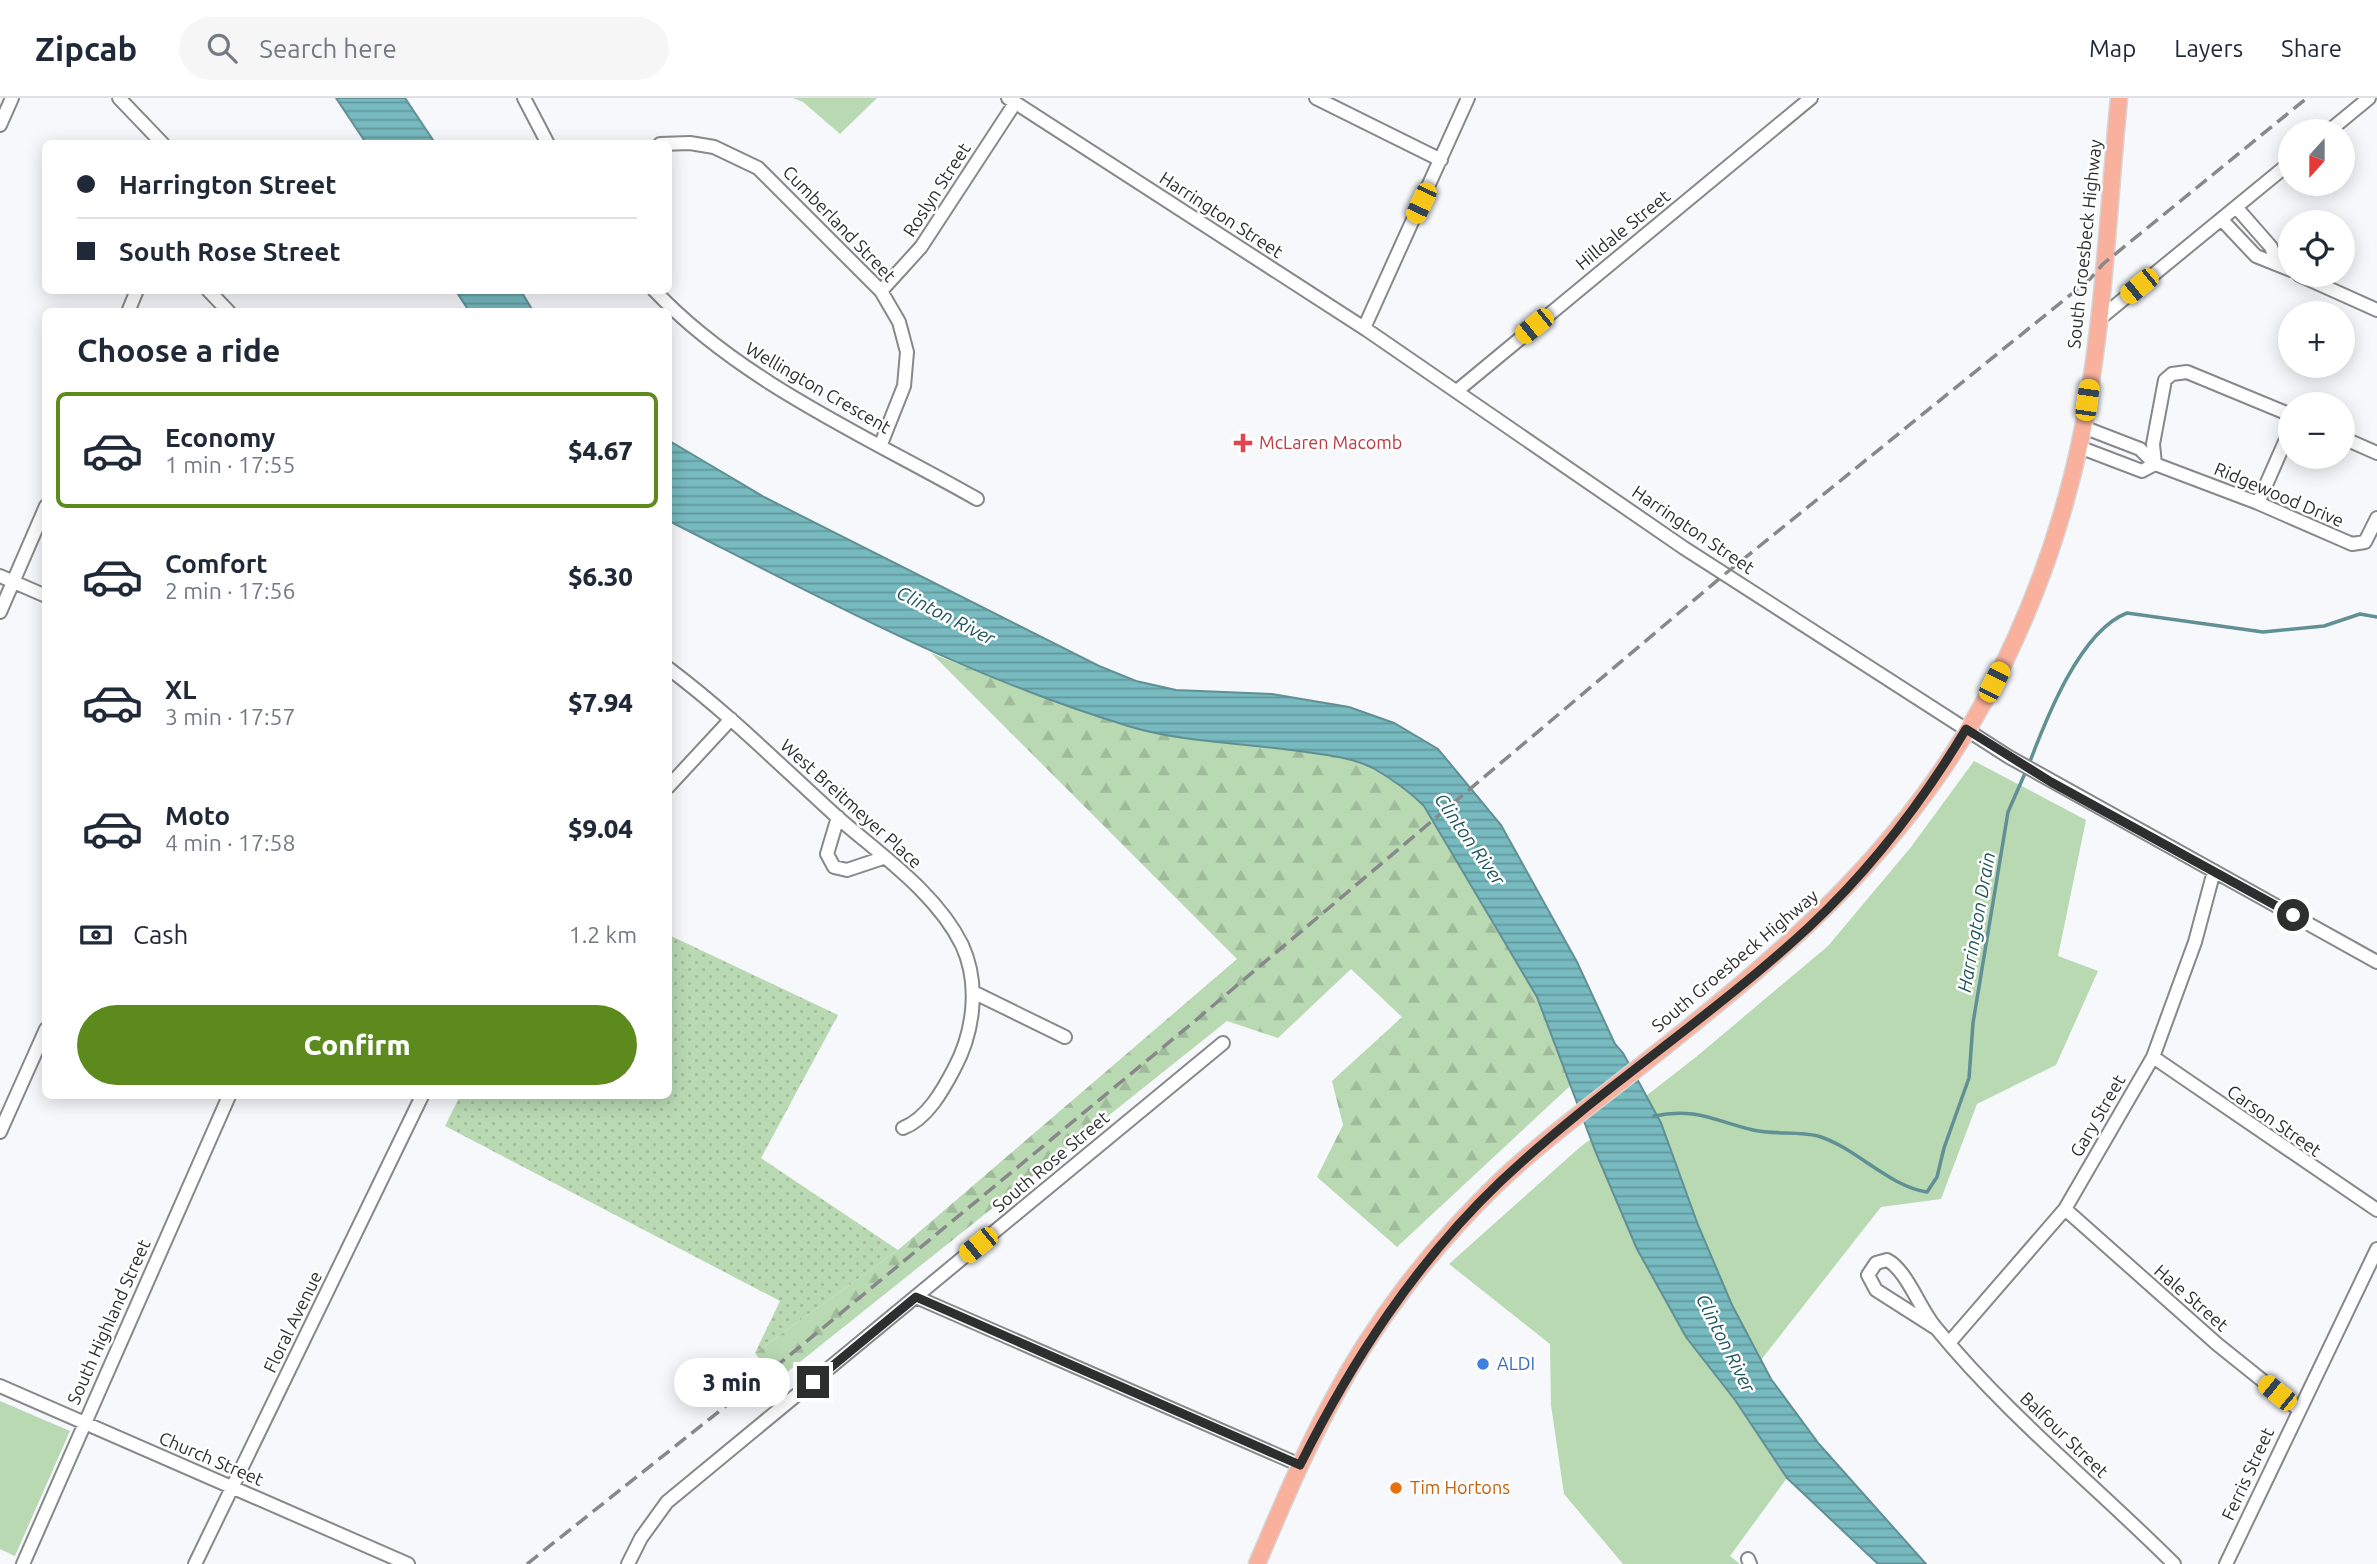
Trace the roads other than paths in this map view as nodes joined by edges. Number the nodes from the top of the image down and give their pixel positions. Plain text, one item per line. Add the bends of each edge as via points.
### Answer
1 (12, 98) edge
2 (119, 98) edge
3 (524, 98) edge
4 (1316, 98) edge
5 (1468, 98) edge
6 (1811, 98) edge
7 (2119, 98) edge
8 (2369, 98) edge
9 (1011, 100) edge
10 (2344, 119) edge
11 (0, 125) edge
12 (159, 140) edge
13 (546, 140) edge
14 (672, 144) edge
15 (1441, 160) junction
16 (2278, 173) edge
17 (2236, 207) junction
18 (2221, 219) junction
19 (2277, 263) joint
20 (2326, 287) edge
21 (881, 291) junction
22 (212, 294) edge
23 (658, 294) edge
24 (225, 308) edge
25 (2377, 310) edge
26 (2098, 320) junction
27 (1364, 328) junction
28 (1458, 390) junction
29 (2278, 410) edge
30 (2083, 427) junction
31 (2355, 443) edge
32 (881, 444) junction
33 (2079, 447) junction
34 (2377, 453) edge
35 (2278, 458) edge
36 (2155, 464) junction
37 (977, 499) dead end
38 (2258, 503) junction
39 (42, 515) edge
40 (2377, 518) edge
41 (0, 576) edge
42 (14, 581) junction
43 (42, 594) edge
44 (0, 612) edge
45 (672, 671) edge
46 (731, 719) junction
47 (1966, 729) junction
48 (672, 783) edge
49 (838, 817) junction
50 (883, 858) junction
51 (2214, 871) junction
52 (2377, 962) edge
53 (973, 992) junction
54 (1065, 1037) dead end
55 (42, 1039) edge
56 (1223, 1043) dead end
57 (2153, 1057) junction
58 (228, 1099) edge
59 (421, 1099) edge
60 (903, 1128) dead end
61 (0, 1132) edge
62 (2065, 1209) junction
63 (2377, 1210) edge
64 (2377, 1249) edge
65 (916, 1297) junction
66 (1934, 1327) junction
67 (1949, 1343) junction
68 (0, 1386) edge
69 (2298, 1409) junction
70 (84, 1423) junction
71 (1300, 1465) junction
72 (232, 1486) junction
73 (23, 1564) edge
74 (195, 1564) edge
75 (408, 1564) edge
76 (628, 1564) edge
77 (1257, 1564) edge
78 (2174, 1564) edge
79 (2226, 1564) edge

1 - 11 street
2 - 12 street
3 - 13 street
4 - 15 street
5 - 15 street
6 - 28 street, Hilldale Street
7 - 26 main road, South Groesbeck Highway
8 - 10 street
9 - 21 street, Roslyn Street via 921,247
9 - 27 street, Harrington Street
14 - 21 street, Cumberland Street via 714,147 758,168
15 - 27 street
16 - 17 street
17 - 18 street
17 - 19 street via 2271,247
18 - 19 street via 2256,256
18 - 26 street
20 - 25 street
21 - 32 street, Cumberland Street via 899,322 907,352 904,386
22 - 24 street
23 - 32 street, Wellington Crescent via 738,363
26 - 30 main road, South Groesbeck Highway
27 - 28 street, Harrington Street
28 - 47 street, Harrington Street via 1684,548
29 - 36 street via 2177,372 2165,380 2152,444
30 - 33 main road, South Groesbeck Highway
30 - 36 street, Ridgewood Drive via 2140,449
31 - 34 street
32 - 37 street, Wellington Crescent
33 - 36 street, Ridgewood Drive via 2142,471
33 - 47 main road, South Groesbeck Highway via 2066,500 2025,616
35 - 38 street
36 - 38 street, Ridgewood Drive
38 - 40 street, Ridgewood Drive via 2357,545 2367,539
39 - 42 street
41 - 42 street
42 - 43 street
42 - 44 street
45 - 46 street, West Breitmeyer Place
46 - 48 street
46 - 49 street, West Breitmeyer Place
47 - 51 street, Harrington Street via 2051,782
47 - 71 main road, South Groesbeck Highway via 1916,806 1843,894 1771,960 1568,1122 1480,1201 1417,1274 1352,1367
49 - 50 street, West Breitmeyer Place
49 - 50 street via 827,854 834,867 847,870
50 - 53 street, West Breitmeyer Place via 918,888 951,929 962,946
51 - 52 street, Harrington Street
51 - 57 street, Gary Street via 2195,942
53 - 54 street
53 - 60 street, West Breitmeyer Place via 970,1030 957,1065 925,1112
55 - 61 street
56 - 65 street, South Rose Street
57 - 62 street, Gary Street
57 - 63 street, Carson Street
58 - 70 street, South Highland Street
59 - 72 street, Floral Avenue
62 - 67 street, Gary Street
62 - 69 street, Hale Street
64 - 69 street, Ferris Street
65 - 71 street
65 - 76 street, South Rose Street via 667,1502
66 - 66 street, Balfour Street via 1898,1267 1887,1260 1876,1263 1868,1275 1876,1290
66 - 67 street, Balfour Street
67 - 78 street, Balfour Street via 2030,1429
68 - 70 street, Church Street
69 - 79 street, Ferris Street
70 - 72 street, Church Street
70 - 73 street, South Highland Street
71 - 77 main road, South Groesbeck Highway
72 - 74 street, Floral Avenue
72 - 75 street, Church Street

